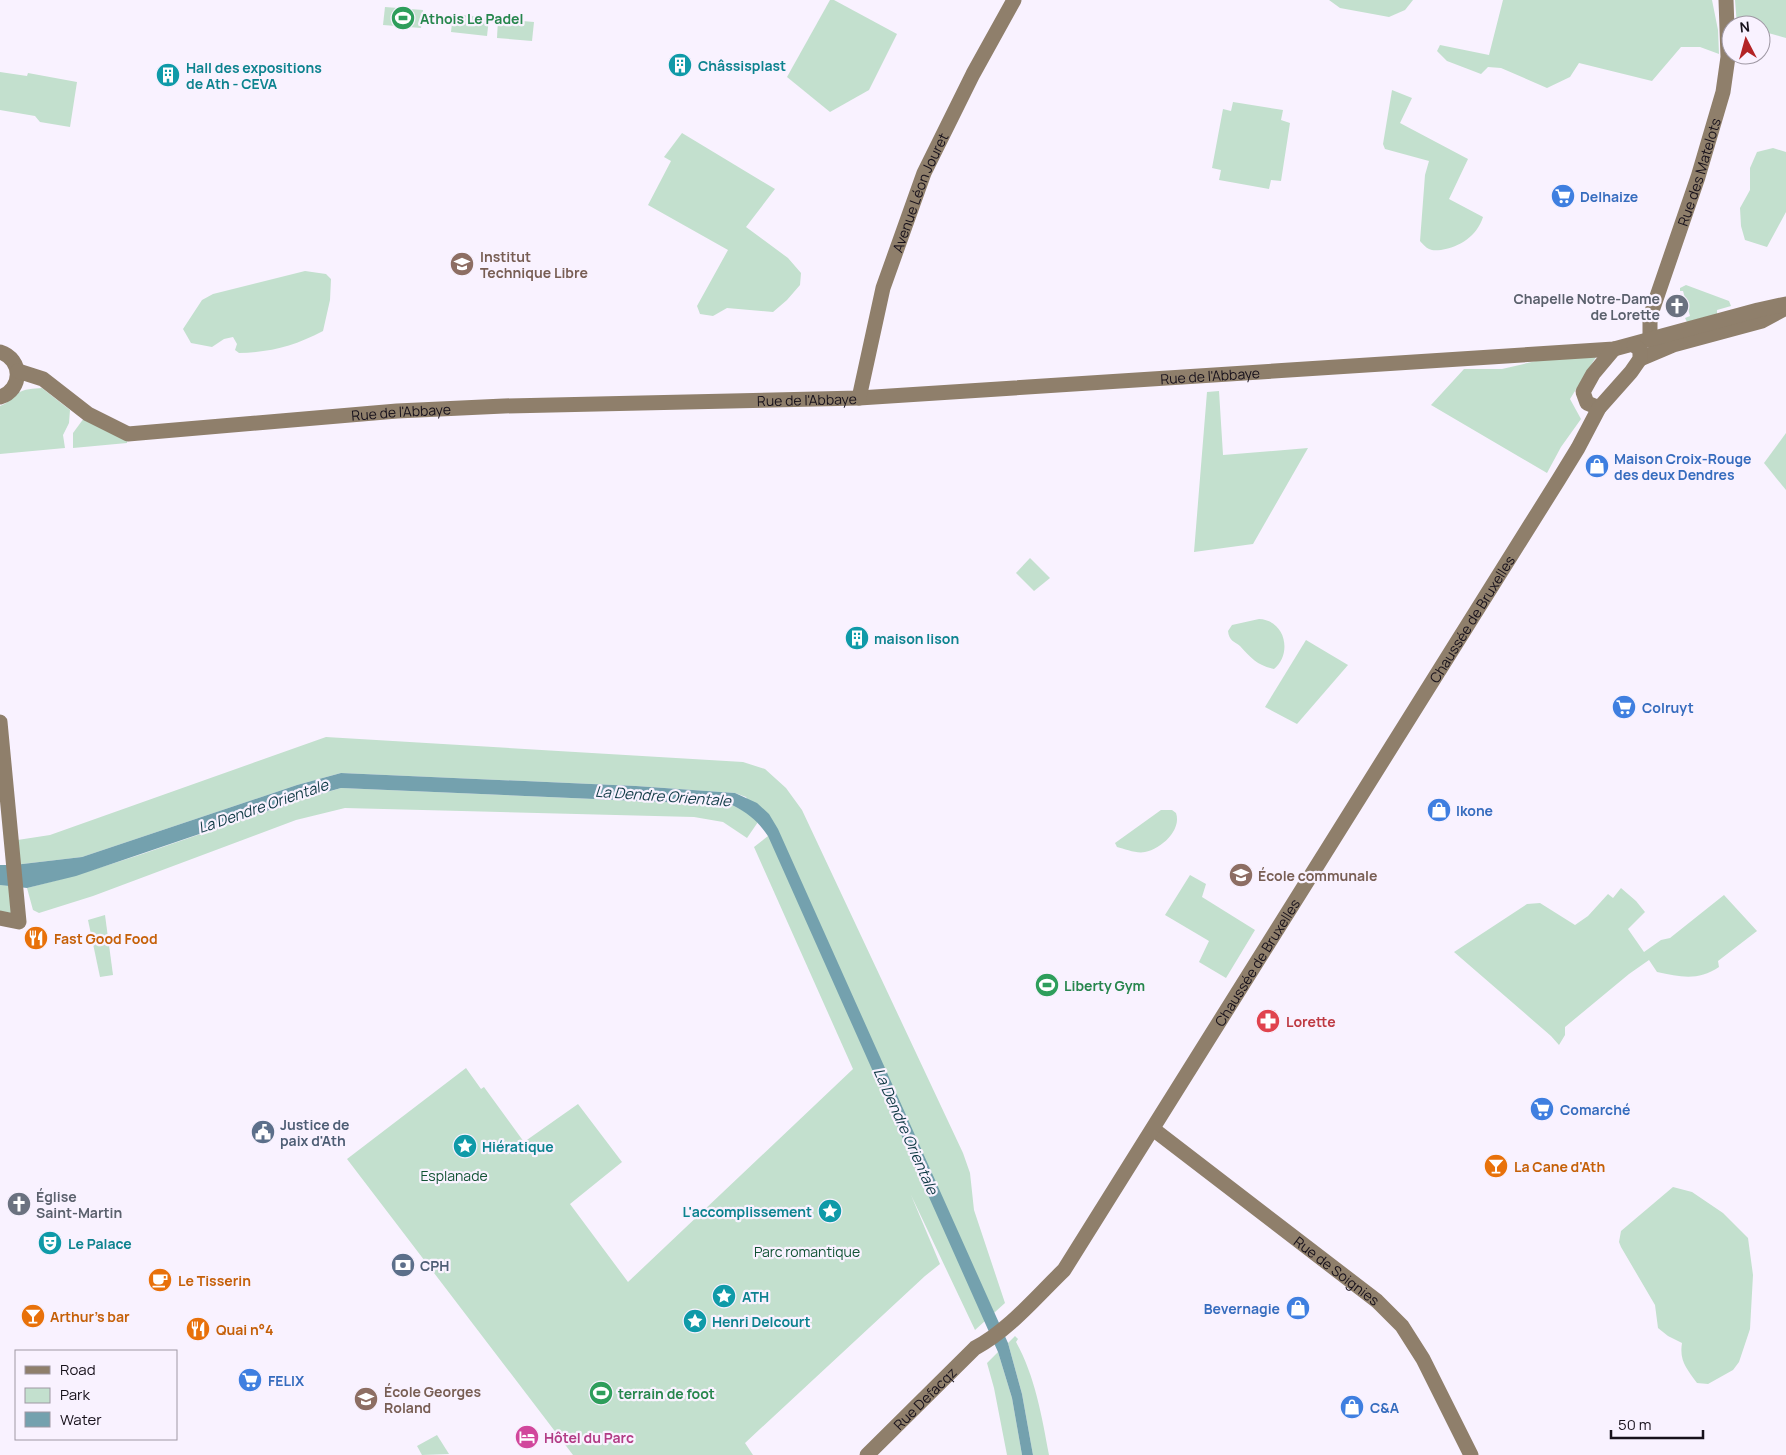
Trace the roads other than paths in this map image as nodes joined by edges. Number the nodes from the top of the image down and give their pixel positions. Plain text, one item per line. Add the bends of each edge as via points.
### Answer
1 (1014, 0) edge
2 (1726, 0) edge
3 (1786, 304) edge
4 (1786, 308) edge
5 (1650, 340) junction
6 (1634, 345) junction
7 (1614, 349) junction
8 (0, 352) edge
9 (1640, 359) junction
10 (18, 371) junction
11 (0, 397) edge
12 (859, 398) junction
13 (1599, 408) junction
14 (0, 722) edge
15 (0, 918) edge
16 (1153, 1129) junction
17 (984, 1343) joint
18 (866, 1455) edge
19 (1471, 1455) edge

1 - 12 street, Avenue Léon Jouret via 924,172 883,288
2 - 5 street, Rue des Matelots via 1728,56 1723,92 1653,308
3 - 5 street
4 - 9 street via 1762,321 1673,345
5 - 6 street
6 - 7 street
6 - 9 street via 1640,350
7 - 12 street, Rue de l'Abbaye
7 - 13 street via 1592,374 1583,392 1587,403
8 - 10 street via 10,357
9 - 13 street, Chaussée de Bruxelles
10 - 11 street via 11,392
10 - 12 street, Rue de l'Abbaye via 43,379 88,414 128,434 427,410
13 - 16 street, Chaussée de Bruxelles via 1568,463
14 - 15 street via 18,915
16 - 17 street, Chaussée de Bruxelles via 1064,1270
16 - 19 street, Rue de Soignies via 1370,1295 1402,1326 1437,1386
17 - 18 street, Rue Defacqz via 975,1348

